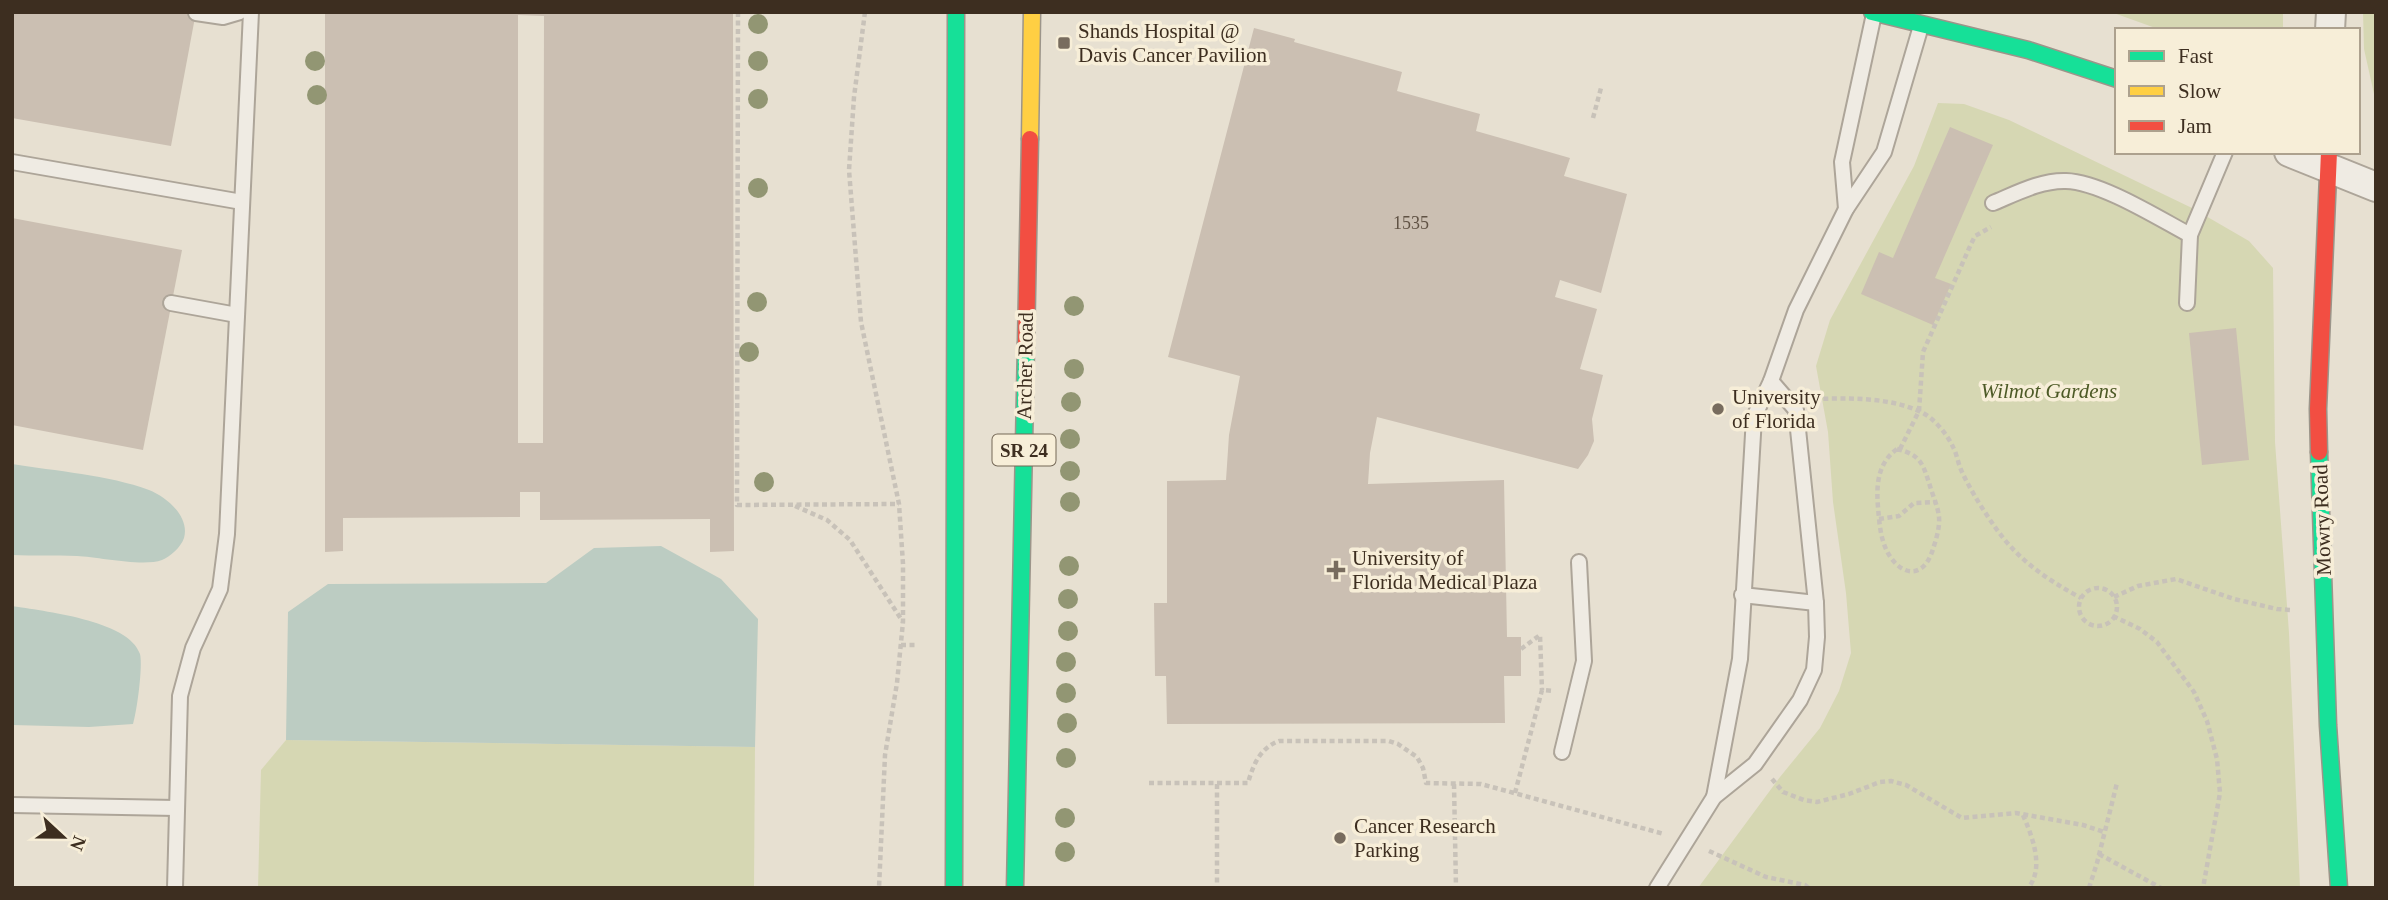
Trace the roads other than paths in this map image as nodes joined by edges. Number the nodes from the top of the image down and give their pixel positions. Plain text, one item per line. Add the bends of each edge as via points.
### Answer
1 (240, 12) edge
2 (251, 12) edge
3 (956, 12) edge
4 (1032, 12) edge
5 (196, 13) edge
6 (1873, 13) edge
7 (1922, 25) junction
8 (2115, 78) edge
9 (2224, 154) edge
10 (2299, 154) edge
11 (2328, 160) edge
12 (12, 162) edge
13 (2376, 187) edge
14 (242, 202) junction
15 (1993, 203) dead end
16 (1846, 209) junction
17 (2190, 234) junction
18 (171, 303) dead end
19 (2187, 303) dead end
20 (237, 315) junction
21 (1771, 382) junction
22 (1579, 562) dead end
23 (1742, 595) junction
24 (1816, 603) junction
25 (1562, 752) dead end
26 (1714, 797) junction
27 (12, 805) edge
28 (176, 807) junction
29 (175, 888) edge
30 (954, 888) edge
31 (1015, 888) edge
32 (1657, 888) edge
33 (2339, 888) edge

1 - 5 lane via 223,18
2 - 14 lane
3 - 30 main road
4 - 31 main road, Archer Road / SR 24
6 - 7 main road
6 - 16 lane via 1842,162
7 - 8 main road via 2028,50
7 - 16 lane via 1884,152
9 - 17 lane
10 - 11 street
11 - 13 street
11 - 33 main road, Mowry Road via 2318,409 2328,725
12 - 14 lane
14 - 20 lane
15 - 17 lane via 2029,188 2066,181 2117,197
16 - 21 lane via 1796,310
17 - 19 lane
18 - 20 lane
20 - 28 lane via 224,562 220,589 193,648 180,696
21 - 23 lane via 1754,417
21 - 24 lane via 1796,410
22 - 25 lane via 1584,661
23 - 24 lane
23 - 26 lane via 1740,659
24 - 26 lane via 1814,670 1800,700 1755,764
26 - 32 lane
27 - 28 lane
28 - 29 lane

